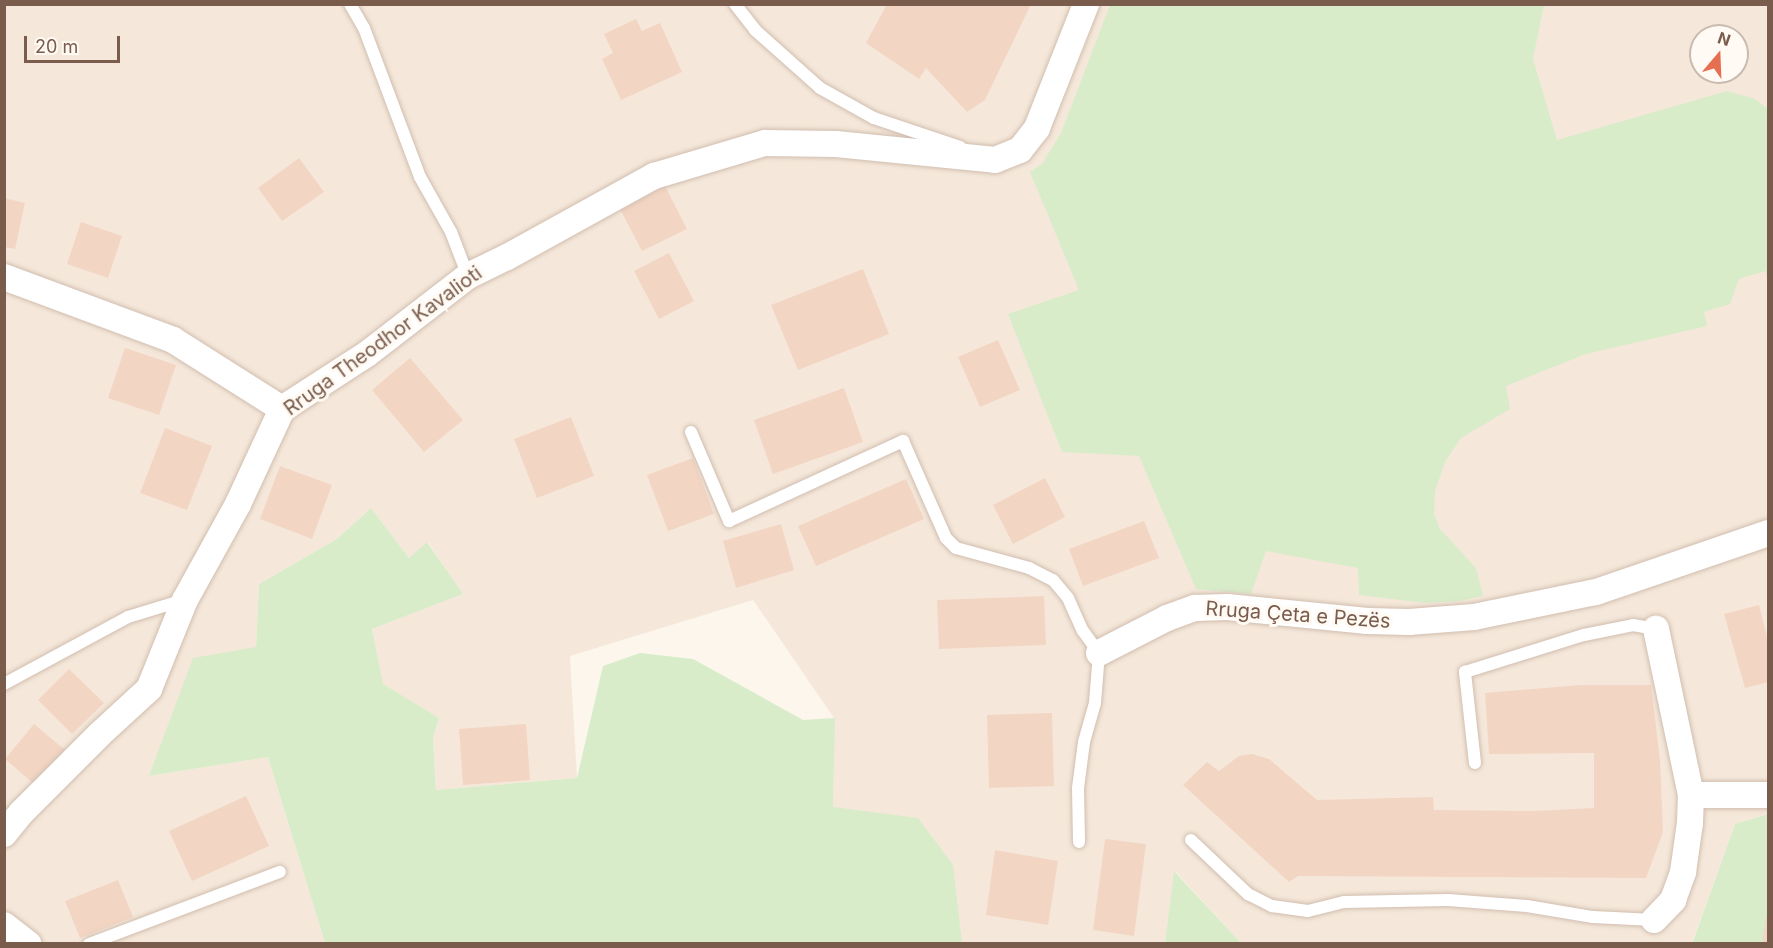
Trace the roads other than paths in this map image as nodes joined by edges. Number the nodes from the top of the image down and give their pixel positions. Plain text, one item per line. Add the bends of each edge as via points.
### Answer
1 (350, 4) edge
2 (735, 4) edge
3 (1086, 4) edge
4 (995, 159) junction
5 (468, 276) junction
6 (4, 278) edge
7 (282, 409) junction
8 (691, 432) dead end
9 (1768, 532) edge
10 (185, 600) junction
11 (1656, 629) joint
12 (1099, 653) junction
13 (4, 684) edge
14 (1475, 763) dead end
15 (1690, 795) junction
16 (1768, 795) edge
17 (4, 834) edge
18 (1191, 840) dead end
19 (1079, 842) dead end
20 (280, 872) dead end
21 (1654, 920) joint
22 (4, 925) edge
23 (28, 944) edge
24 (89, 944) edge

1 - 5 lane via 363,28 420,177 451,232
2 - 4 lane via 755,30 819,88 874,118
3 - 4 street, Rruga Theodhor Kavalioti via 1037,128 1020,150
4 - 5 street, Rruga Theodhor Kavalioti via 836,144 765,143 654,176
5 - 7 street, Rruga Theodhor Kavalioti via 367,354
6 - 7 street via 173,340
7 - 10 street, Rruga Theodhor Kavalioti via 238,504
8 - 12 lane via 729,521 903,441 946,538 956,548 1019,565 1053,580 1068,598 1083,631
9 - 12 street, Rruga Çeta e Pezës via 1596,592 1474,617 1367,621 1227,607 1195,608
10 - 13 lane via 128,617
10 - 17 street, Rruga Theodhor Kavalioti via 148,689
11 - 14 lane via 1633,625 1584,635 1465,672
11 - 15 street
12 - 19 lane via 1095,703 1083,742 1078,788
15 - 16 street
15 - 21 street via 1683,872 1673,900
18 - 21 lane via 1248,894 1272,906 1308,911 1344,902 1448,900
20 - 24 lane
22 - 23 street

